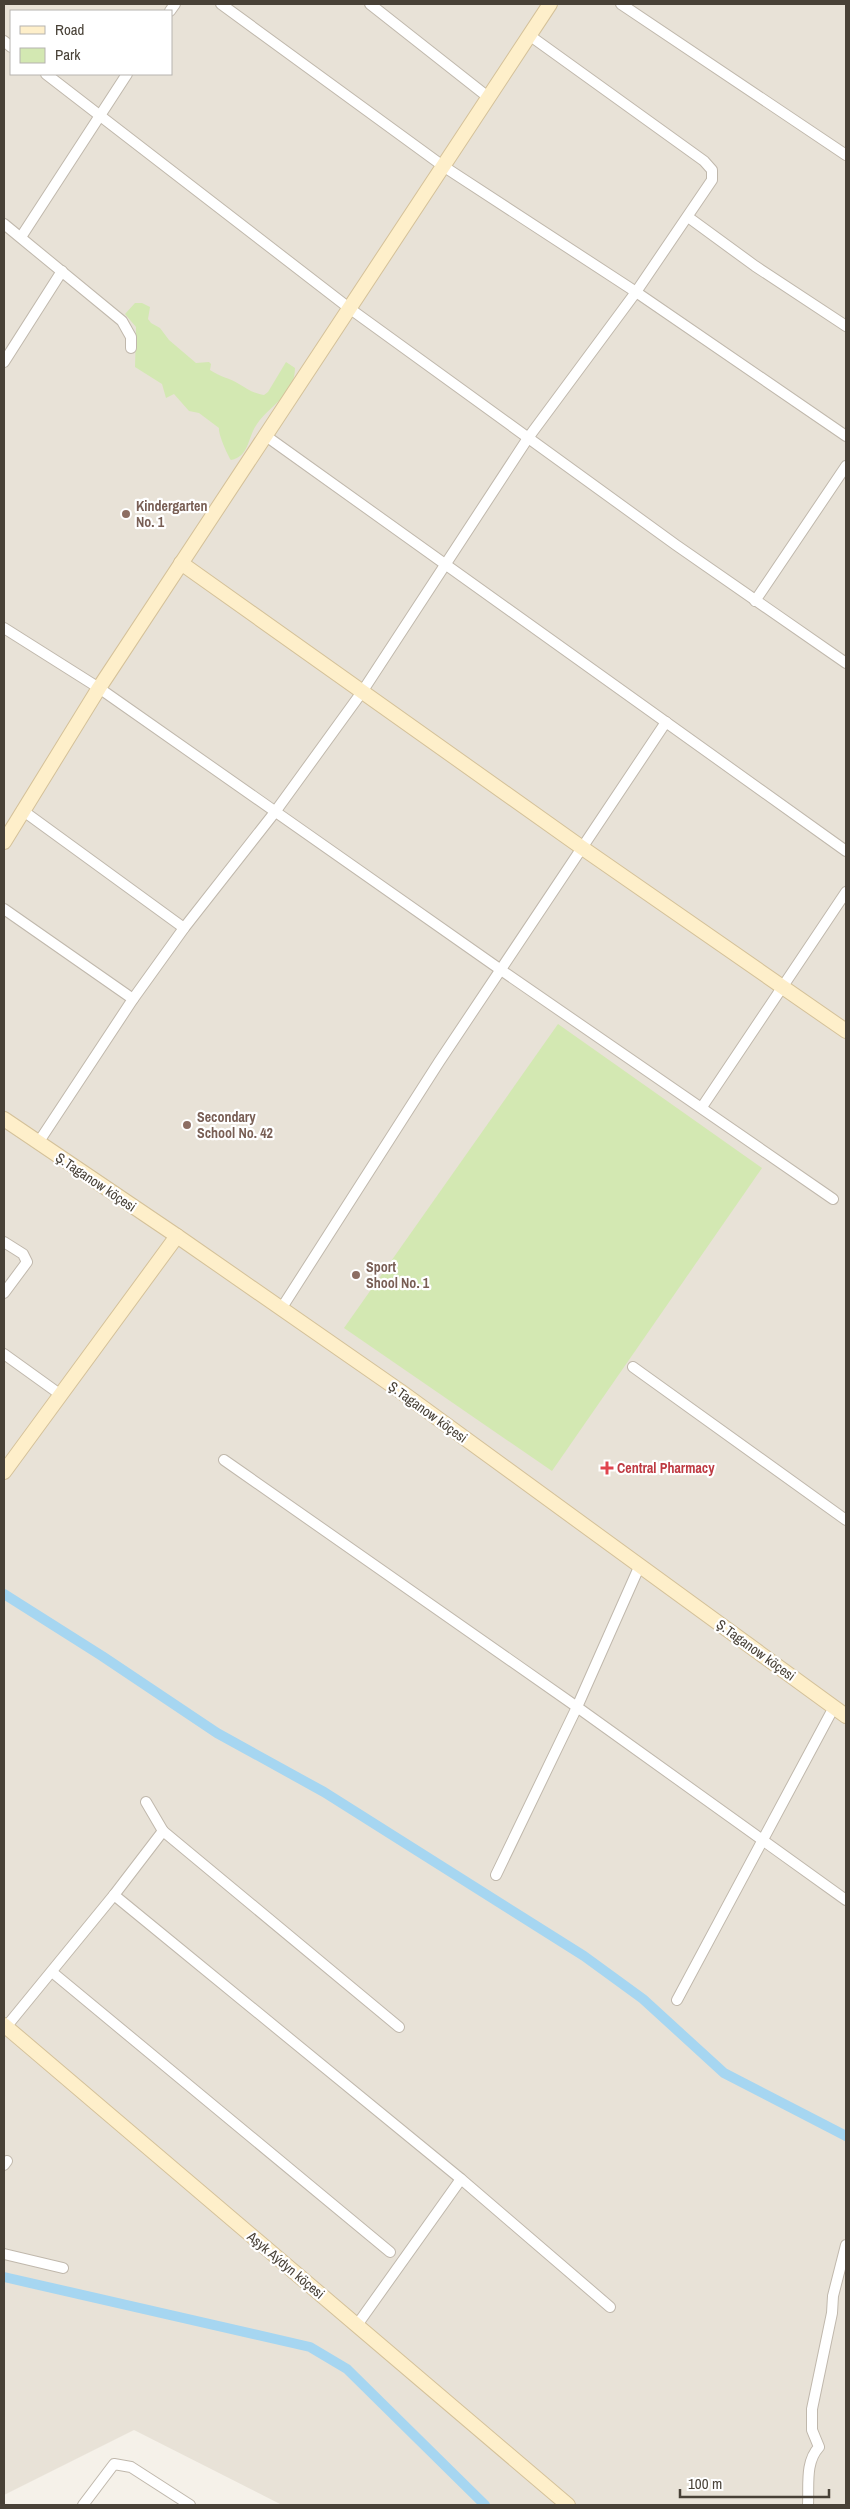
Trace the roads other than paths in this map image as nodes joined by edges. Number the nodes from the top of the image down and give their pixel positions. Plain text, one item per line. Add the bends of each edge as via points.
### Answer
1 (220, 4) edge
2 (370, 4) edge
3 (550, 4) edge
4 (621, 4) edge
5 (529, 35) junction
6 (47, 75) edge
7 (126, 75) edge
8 (488, 97) junction
9 (99, 115) junction
10 (846, 155) edge
11 (443, 166) junction
12 (688, 217) junction
13 (4, 224) edge
14 (20, 237) junction
15 (62, 270) junction
16 (636, 292) junction
17 (349, 308) junction
18 (846, 326) edge
19 (131, 348) dead end
20 (4, 362) edge
21 (266, 436) junction
22 (846, 436) edge
23 (528, 438) junction
24 (846, 466) edge
25 (181, 563) junction
26 (446, 566) junction
27 (755, 601) junction
28 (4, 628) edge
29 (846, 663) edge
30 (99, 688) junction
31 (362, 692) junction
32 (666, 722) junction
33 (22, 810) junction
34 (275, 812) junction
35 (4, 842) edge
36 (581, 847) junction
37 (846, 852) edge
38 (846, 892) edge
39 (4, 909) edge
40 (184, 928) junction
41 (501, 970) junction
42 (784, 988) junction
43 (132, 999) junction
44 (846, 1031) edge
45 (702, 1108) junction
46 (4, 1119) edge
47 (38, 1143) junction
48 (834, 1199) dead end
49 (177, 1236) junction
50 (4, 1242) edge
51 (4, 1293) edge
52 (281, 1309) junction
53 (4, 1354) edge
54 (633, 1367) dead end
55 (61, 1394) junction
56 (224, 1460) dead end
57 (4, 1472) edge
58 (846, 1520) edge
59 (640, 1565) junction
60 (577, 1707) junction
61 (834, 1707) junction
62 (846, 1716) edge
63 (146, 1802) dead end
64 (163, 1831) junction
65 (762, 1840) junction
66 (496, 1875) dead end
67 (114, 1895) junction
68 (846, 1900) edge
69 (52, 1972) junction
70 (677, 2000) dead end
71 (5, 2026) edge
72 (399, 2027) dead end
73 (461, 2180) junction
74 (846, 2245) edge
75 (390, 2252) dead end
76 (4, 2254) edge
77 (63, 2268) dead end
78 (610, 2307) dead end
79 (357, 2325) junction
80 (83, 2505) edge
81 (190, 2505) edge
82 (568, 2505) edge
83 (808, 2505) edge

1 - 11 street
2 - 8 street
3 - 5 street
4 - 10 street
5 - 8 street
5 - 12 street via 712,170 712,180
6 - 9 street
7 - 9 street
8 - 11 street
9 - 14 street
9 - 17 street
11 - 16 street
11 - 17 street
12 - 16 street
12 - 18 street
13 - 14 street
14 - 15 street
15 - 19 street via 128,327
15 - 20 street
16 - 22 street
16 - 23 street
17 - 21 street
17 - 23 street
21 - 25 street
21 - 26 street
23 - 26 street
23 - 27 street
24 - 27 street
25 - 30 street
25 - 31 street
26 - 31 street
26 - 32 street
27 - 29 street
28 - 30 street
30 - 33 street
30 - 34 street
31 - 34 street
31 - 36 street
32 - 36 street
32 - 37 street
33 - 35 street
33 - 40 street
34 - 40 street
34 - 41 street
36 - 41 street
36 - 42 street
38 - 42 street
39 - 43 street
40 - 43 street
41 - 45 street
41 - 52 street
42 - 44 street
42 - 45 street
43 - 47 street
45 - 48 street
46 - 47 street, Ş.Taganow köçesi
47 - 49 street, Ş.Taganow köçesi
49 - 52 street, Ş.Taganow köçesi
49 - 55 street
50 - 51 street via 22,1254 27,1262
52 - 59 street, Ş.Taganow köçesi
53 - 55 street
54 - 58 street
55 - 57 street
56 - 60 street
59 - 60 street
59 - 61 street, Ş.Taganow köçesi
60 - 65 street
60 - 66 street
61 - 62 street, Ş.Taganow köçesi
61 - 65 street
63 - 64 street
64 - 67 street
64 - 72 street
65 - 68 street
65 - 70 street
67 - 69 street
67 - 73 street
69 - 71 street
69 - 75 street
71 - 79 street, Aşyk Aýdyn köçesi
73 - 78 street
73 - 79 street
74 - 83 street via 812,2409 812,2430 819,2448 813,2452 809,2462
76 - 77 street
79 - 82 street, Aşyk Aýdyn köçesi
80 - 81 street via 114,2464 131,2467

